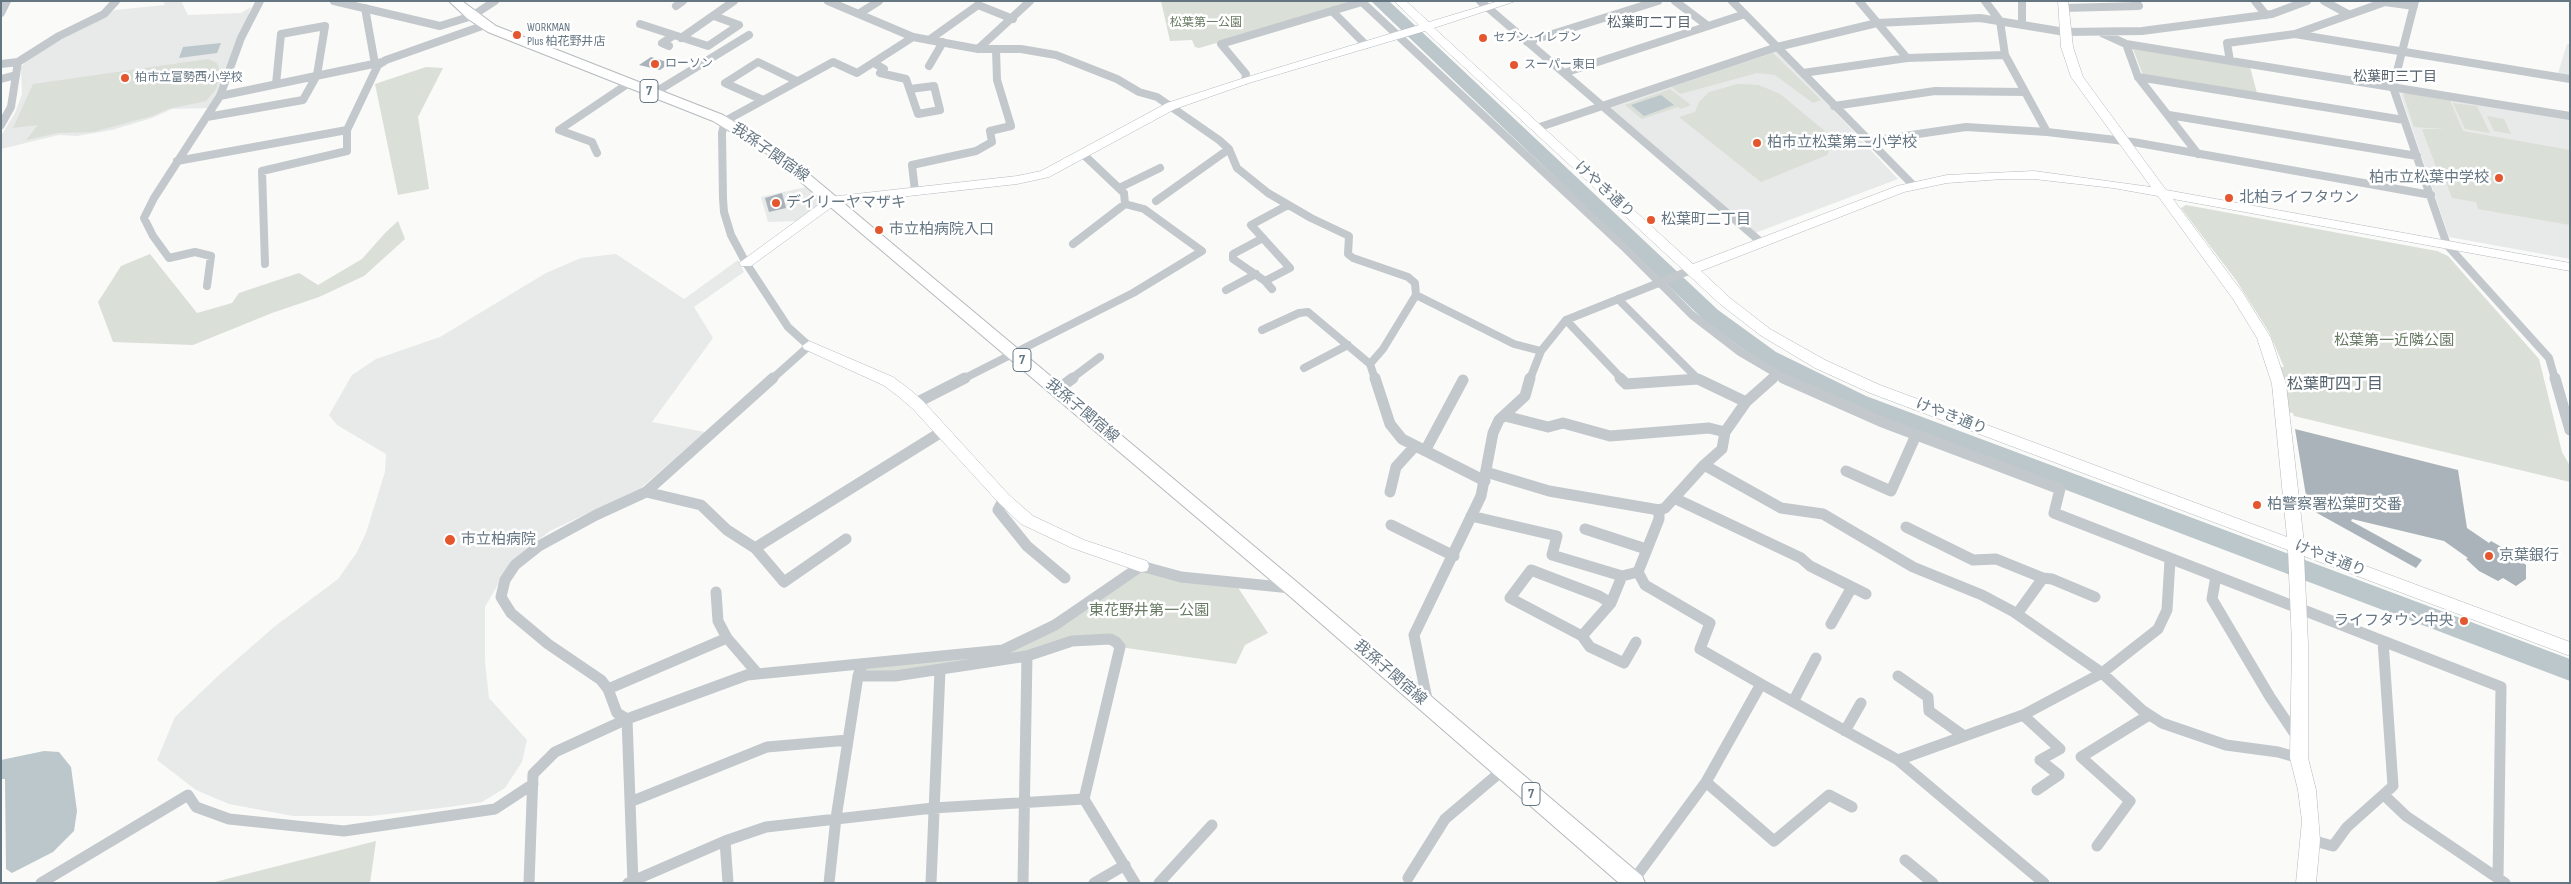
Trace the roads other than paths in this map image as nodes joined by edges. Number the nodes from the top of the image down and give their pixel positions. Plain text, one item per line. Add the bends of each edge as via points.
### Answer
1 (7, 1) edge
2 (116, 1) edge
3 (260, 1) edge
4 (334, 1) edge
5 (455, 1) edge
6 (495, 1) edge
7 (683, 1) edge
8 (734, 1) edge
9 (879, 1) edge
10 (1030, 1) edge
11 (1399, 1) edge
12 (1404, 1) edge
13 (1511, 1) edge
14 (1658, 1) edge
15 (1675, 1) edge
16 (1732, 1) edge
17 (1859, 1) edge
18 (1985, 1) edge
19 (2022, 1) edge
20 (2135, 1) edge
21 (2256, 1) edge
22 (2307, 1) edge
23 (2324, 1) edge
24 (832, 2) edge
25 (1361, 2) edge
26 (2414, 4) edge
27 (1484, 5) edge
28 (2064, 5) edge
29 (676, 6) dead end
30 (365, 8) junction
31 (1332, 11) junction
32 (1, 13) edge
33 (860, 14) junction
34 (1745, 14) junction
35 (2348, 14) junction
36 (2266, 15) junction
37 (472, 16) junction
38 (714, 16) junction
39 (1013, 19) junction
40 (2000, 21) junction
41 (1877, 23) junction
42 (640, 24) dead end
43 (485, 25) junction
44 (2022, 25) junction
45 (1708, 26) junction
46 (1421, 28) junction
47 (2064, 32) junction
48 (2100, 32) junction
49 (2295, 34) junction
50 (749, 35) dead end
51 (1399, 35) junction
52 (677, 37) junction
53 (913, 37) junction
54 (930, 40) junction
55 (942, 42) junction
56 (1527, 42) junction
57 (2126, 44) junction
58 (1366, 45) junction
59 (670, 46) dead end
60 (1777, 47) junction
61 (978, 49) junction
62 (996, 50) junction
63 (2403, 51) junction
64 (2004, 55) junction
65 (1907, 58) junction
66 (2230, 61) junction
67 (18, 62) junction
68 (874, 62) junction
69 (378, 63) junction
70 (1, 64) edge
71 (929, 66) dead end
72 (1564, 73) junction
73 (1803, 73) junction
74 (16, 75) junction
75 (317, 76) junction
76 (2138, 77) junction
77 (1, 79) edge
78 (2570, 79) edge
79 (797, 81) junction
80 (1245, 81) junction
81 (629, 83) junction
82 (276, 84) junction
83 (2393, 87) junction
84 (910, 89) dead end
85 (654, 92) junction
86 (2025, 92) junction
87 (220, 96) junction
88 (763, 100) junction
89 (1171, 106) junction
90 (1602, 106) junction
91 (1834, 106) junction
92 (2169, 115) junction
93 (2570, 116) edge
94 (208, 117) junction
95 (2404, 120) junction
96 (725, 121) junction
97 (1, 125) edge
98 (1537, 128) junction
99 (347, 130) junction
100 (2047, 132) junction
101 (1870, 141) junction
102 (2123, 141) junction
103 (1229, 149) junction
104 (597, 153) dead end
105 (2198, 154) junction
106 (1084, 156) junction
107 (2417, 156) junction
108 (177, 162) junction
109 (1160, 168) dead end
110 (1914, 186) junction
111 (1119, 188) junction
112 (915, 191) junction
113 (2161, 193) junction
114 (2430, 195) junction
115 (833, 200) junction
116 (1156, 201) dead end
117 (1125, 204) junction
118 (1288, 205) junction
119 (1262, 238) junction
120 (1762, 243) junction
121 (1073, 244) dead end
122 (2447, 244) junction
123 (746, 263) junction
124 (265, 264) dead end
125 (2570, 267) edge
126 (1686, 272) junction
127 (1256, 274) junction
128 (1265, 281) junction
129 (1663, 282) junction
130 (207, 286) dead end
131 (1272, 289) dead end
132 (1226, 290) dead end
133 (1416, 295) junction
134 (1618, 299) junction
135 (1566, 320) junction
136 (1262, 330) dead end
137 (809, 346) junction
138 (1348, 346) junction
139 (1542, 351) junction
140 (1014, 354) junction
141 (1100, 357) dead end
142 (1370, 364) junction
143 (1304, 368) dead end
144 (1776, 374) junction
145 (1698, 379) junction
146 (1463, 380) dead end
147 (1058, 390) junction
148 (1746, 402) junction
149 (916, 403) junction
150 (1505, 416) junction
151 (2570, 430) edge
152 (943, 431) junction
153 (1725, 432) junction
154 (1916, 435) junction
155 (1414, 446) junction
156 (1425, 451) junction
157 (1704, 465) junction
158 (1846, 471) dead end
159 (1486, 476) junction
160 (646, 492) junction
161 (1390, 492) dead end
162 (1674, 498) junction
163 (1004, 499) junction
164 (1659, 510) junction
165 (1471, 516) junction
166 (1391, 525) dead end
167 (1906, 527) dead end
168 (1585, 529) dead end
169 (846, 539) dead end
170 (755, 548) junction
171 (1646, 548) junction
172 (1454, 556) junction
173 (2170, 560) junction
174 (2297, 560) junction
175 (1140, 566) junction
176 (1638, 572) junction
177 (1622, 576) junction
178 (2216, 576) junction
179 (1065, 578) dead end
180 (2043, 578) junction
181 (1852, 587) junction
182 (1292, 588) junction
183 (716, 592) dead end
184 (1866, 594) dead end
185 (2095, 598) dead end
186 (1611, 602) junction
187 (2298, 608) junction
188 (2017, 614) junction
189 (1831, 624) dead end
190 (1582, 636) junction
191 (727, 638) junction
192 (2383, 641) junction
193 (1636, 642) dead end
194 (2570, 648) edge
195 (1027, 656) junction
196 (1816, 658) dead end
197 (860, 670) junction
198 (940, 670) junction
199 (2102, 672) junction
200 (758, 674) junction
201 (1898, 676) dead end
202 (1761, 684) junction
203 (608, 689) junction
204 (1794, 702) junction
205 (1861, 704) dead end
206 (1428, 705) junction
207 (2023, 715) junction
208 (2149, 715) junction
209 (626, 719) junction
210 (1845, 731) junction
211 (1964, 736) junction
212 (2297, 737) junction
213 (848, 740) junction
214 (2299, 758) junction
215 (1898, 760) junction
216 (1504, 769) junction
217 (1706, 782) junction
218 (533, 784) junction
219 (2037, 790) dead end
220 (2384, 795) junction
221 (1084, 799) junction
222 (1025, 801) junction
223 (630, 802) junction
224 (1852, 807) dead end
225 (933, 808) junction
226 (836, 818) junction
227 (1212, 825) dead end
228 (2311, 840) junction
229 (725, 841) junction
230 (2097, 846) dead end
231 (1905, 860) dead end
232 (1125, 865) junction
233 (1408, 878) dead end
234 (2502, 881) edge
235 (631, 882) edge
236 (1634, 882) edge
237 (42, 883) edge
238 (529, 883) edge
239 (728, 883) edge
240 (829, 883) edge
241 (932, 883) edge
242 (1023, 883) edge
243 (1094, 883) edge
244 (1135, 883) edge
245 (1159, 883) edge
246 (1933, 883) edge
247 (2044, 883) edge
248 (2306, 883) edge

1 - 32 street
2 - 67 street via 104,14
3 - 87 street via 241,38
4 - 30 street
5 - 37 main road, 我孫子関宿線 / 7
6 - 37 street
7 - 29 street
8 - 38 street
9 - 33 street
10 - 39 street
11 - 46 street
12 - 46 street
13 - 27 street
14 - 56 street
15 - 45 street
16 - 34 street
17 - 41 street
18 - 40 street
19 - 44 street
20 - 28 street via 2139,6
21 - 36 street
22 - 36 street
23 - 35 street
24 - 33 street
25 - 31 street
25 - 51 street
26 - 35 street via 2385,2
26 - 63 street
27 - 46 street
27 - 56 street
28 - 47 street
30 - 37 street via 440,26
30 - 69 street
31 - 58 street
31 - 80 street via 1221,44 1246,74
33 - 53 street
34 - 45 street
34 - 60 street
35 - 49 street
36 - 48 street via 2158,29
37 - 43 main road, 我孫子関宿線 / 7
38 - 52 street
38 - 52 street via 739,25 708,46
39 - 54 street via 978,5
39 - 61 street
40 - 41 street via 1980,18
40 - 44 street
40 - 64 street
41 - 60 street
41 - 65 street
42 - 52 street
43 - 69 street
43 - 81 main road, 我孫子関宿線 / 7
44 - 47 street
45 - 72 street
46 - 51 street
46 - 98 street, けやき通り
47 - 48 street
47 - 102 street via 2077,77
48 - 57 street
49 - 63 street
49 - 66 street via 2227,43
50 - 85 street
51 - 58 street
51 - 129 street
52 - 59 street via 662,43
53 - 54 street
53 - 68 street
54 - 55 street
55 - 61 street
55 - 71 street
56 - 72 street
57 - 66 street
57 - 76 street
58 - 80 street
60 - 73 street
60 - 90 street
61 - 62 street
62 - 89 street via 1021,49 1056,55
62 - 112 street via 997,80 1011,126 990,132 992,142 976,151 912,165
63 - 78 street
63 - 83 street
64 - 65 street
64 - 86 street
65 - 73 street
66 - 83 street
67 - 70 street
67 - 74 street
68 - 79 street via 857,73 833,62
68 - 84 street via 884,69 880,73 906,79
69 - 75 street
69 - 99 street
72 - 90 street
73 - 91 street
74 - 77 street
74 - 97 street via 12,107
75 - 82 street
75 - 82 street via 325,26 281,34
75 - 94 street via 303,100
76 - 92 street
76 - 95 street
79 - 88 street
79 - 88 street via 758,62 725,83
80 - 89 street
81 - 85 main road, 我孫子関宿線 / 7
81 - 104 street via 559,130 592,142
82 - 87 street
83 - 93 street
83 - 95 street
85 - 96 main road, 我孫子関宿線 / 7
86 - 91 street via 1935,91
86 - 100 street
87 - 94 street
88 - 96 street
89 - 103 street
89 - 106 street
90 - 98 street
90 - 120 street
91 - 101 street
92 - 105 street
92 - 107 street
94 - 108 street
95 - 107 street
96 - 115 main road, 我孫子関宿線 / 7 via 774,152
96 - 123 street via 722,134 724,212 731,235
98 - 126 street, けやき通り
99 - 108 street
99 - 124 street via 347,151 262,171
100 - 101 street via 1966,127
100 - 102 street
101 - 110 street
102 - 105 street
102 - 113 street
103 - 116 street
103 - 118 street via 1238,168
105 - 114 street
106 - 111 street
106 - 112 street via 1054,171 1017,180
107 - 114 street
108 - 130 street via 144,218 169,258 195,252 212,256
109 - 111 street
110 - 113 street via 1981,176 2034,175
110 - 120 street via 1878,196
111 - 117 street via 1124,193
112 - 115 street
113 - 122 street
113 - 174 street via 2238,296 2270,354 2282,403
114 - 122 street
115 - 123 street
115 - 140 main road, 我孫子関宿線 / 7
117 - 121 street
117 - 140 street via 1144,209 1202,251 1133,293
118 - 119 street via 1251,226
118 - 133 street via 1349,236 1348,254 1353,258 1408,277 1415,283
119 - 127 street via 1233,254 1233,259
119 - 128 street via 1290,268
120 - 126 street
122 - 125 street
122 - 151 street via 2549,358
123 - 137 street via 788,327
126 - 129 street
126 - 174 street, けやき通り via 1765,332 1846,376
127 - 128 street
127 - 132 street
128 - 131 street
129 - 134 street
129 - 144 street via 1692,316 1714,334
133 - 139 street via 1514,344
133 - 142 street
134 - 135 street
134 - 145 street
135 - 139 street
135 - 145 street via 1626,384
136 - 138 street via 1308,312
137 - 149 street via 888,381
137 - 160 street
138 - 142 street
138 - 143 street
139 - 150 street via 1525,396
140 - 147 main road, 我孫子関宿線 / 7
140 - 149 street
141 - 147 street
142 - 155 street via 1390,424 1402,440
144 - 148 street
144 - 154 street
145 - 148 street
146 - 156 street
147 - 182 main road, 我孫子関宿線 / 7
148 - 153 street
149 - 152 street
150 - 153 street via 1548,427 1563,423 1610,436 1709,428
150 - 159 street via 1499,420 1493,433
152 - 163 street
152 - 170 street
153 - 157 street via 1722,449
154 - 158 street via 1891,491
154 - 173 street via 2060,489 2054,513
155 - 156 street
155 - 161 street via 1396,467
156 - 159 street
157 - 162 street
157 - 188 street via 1781,508 1822,514 1913,567 1982,595
159 - 164 street via 1549,491
159 - 165 street
160 - 170 street via 701,505 727,530
160 - 203 street via 539,546 515,565 505,580 501,597 511,613 548,644 601,680
162 - 164 street
162 - 181 street via 1801,558 1810,566
163 - 175 street via 1027,520 1048,531
163 - 179 street via 998,510 1027,546
164 - 171 street via 1659,519
165 - 172 street
165 - 177 street via 1557,536 1552,555
166 - 172 street
167 - 180 street via 1973,560 1996,559
168 - 171 street
169 - 170 street via 784,582
171 - 176 street
172 - 206 street via 1414,635
173 - 178 street
173 - 199 street via 2167,610 2158,629
174 - 187 street
174 - 194 street, けやき通り
175 - 182 street via 1182,577
175 - 197 street via 1055,625 1003,650
176 - 177 street
176 - 202 street via 1644,585 1710,623 1700,650
177 - 186 street
178 - 187 street
178 - 212 street via 2212,599
180 - 185 street
180 - 188 street
181 - 184 street
181 - 189 street
182 - 206 main road, 我孫子関宿線 / 7
183 - 191 street via 718,621
186 - 190 street
186 - 190 street via 1531,570 1510,598
187 - 192 street
187 - 212 street
188 - 199 street
190 - 193 street via 1590,647 1624,663
191 - 200 street
191 - 203 street
192 - 220 street via 2393,786
192 - 234 street via 2501,687
195 - 198 street
195 - 221 street via 1072,641 1110,639 1120,647
195 - 222 street
196 - 204 street
197 - 198 street via 895,676
197 - 200 street
197 - 213 street
198 - 225 street
199 - 207 street
199 - 208 street
200 - 209 street via 746,675
201 - 211 street via 1928,697 1929,711
202 - 204 street
202 - 217 street
203 - 209 street via 618,713
204 - 210 street
205 - 210 street
206 - 216 main road, 我孫子関宿線 / 7
207 - 211 street
207 - 219 street via 2060,749 2040,760 2059,775
208 - 214 street via 2198,737
208 - 230 street via 2081,757 2130,801
209 - 218 street via 555,752 533,774
209 - 223 street
210 - 215 street
211 - 215 street
212 - 214 street
213 - 223 street via 767,747
213 - 226 street
214 - 228 street via 2307,790
215 - 247 street
216 - 233 street via 1445,819
216 - 236 main road, 我孫子関宿線 / 7
217 - 224 street via 1774,841 1829,795
217 - 236 street
218 - 237 street via 495,809 344,831 229,819 196,807 188,795
218 - 238 street
220 - 228 street via 2347,827 2333,846
220 - 234 street via 2406,816
221 - 222 street
221 - 232 street
222 - 225 street
222 - 242 street
223 - 235 street
225 - 226 street
225 - 241 street
226 - 229 street via 766,827
226 - 240 street
227 - 245 street
228 - 248 street
229 - 235 street
229 - 239 street
231 - 246 street
232 - 243 street
232 - 244 street

